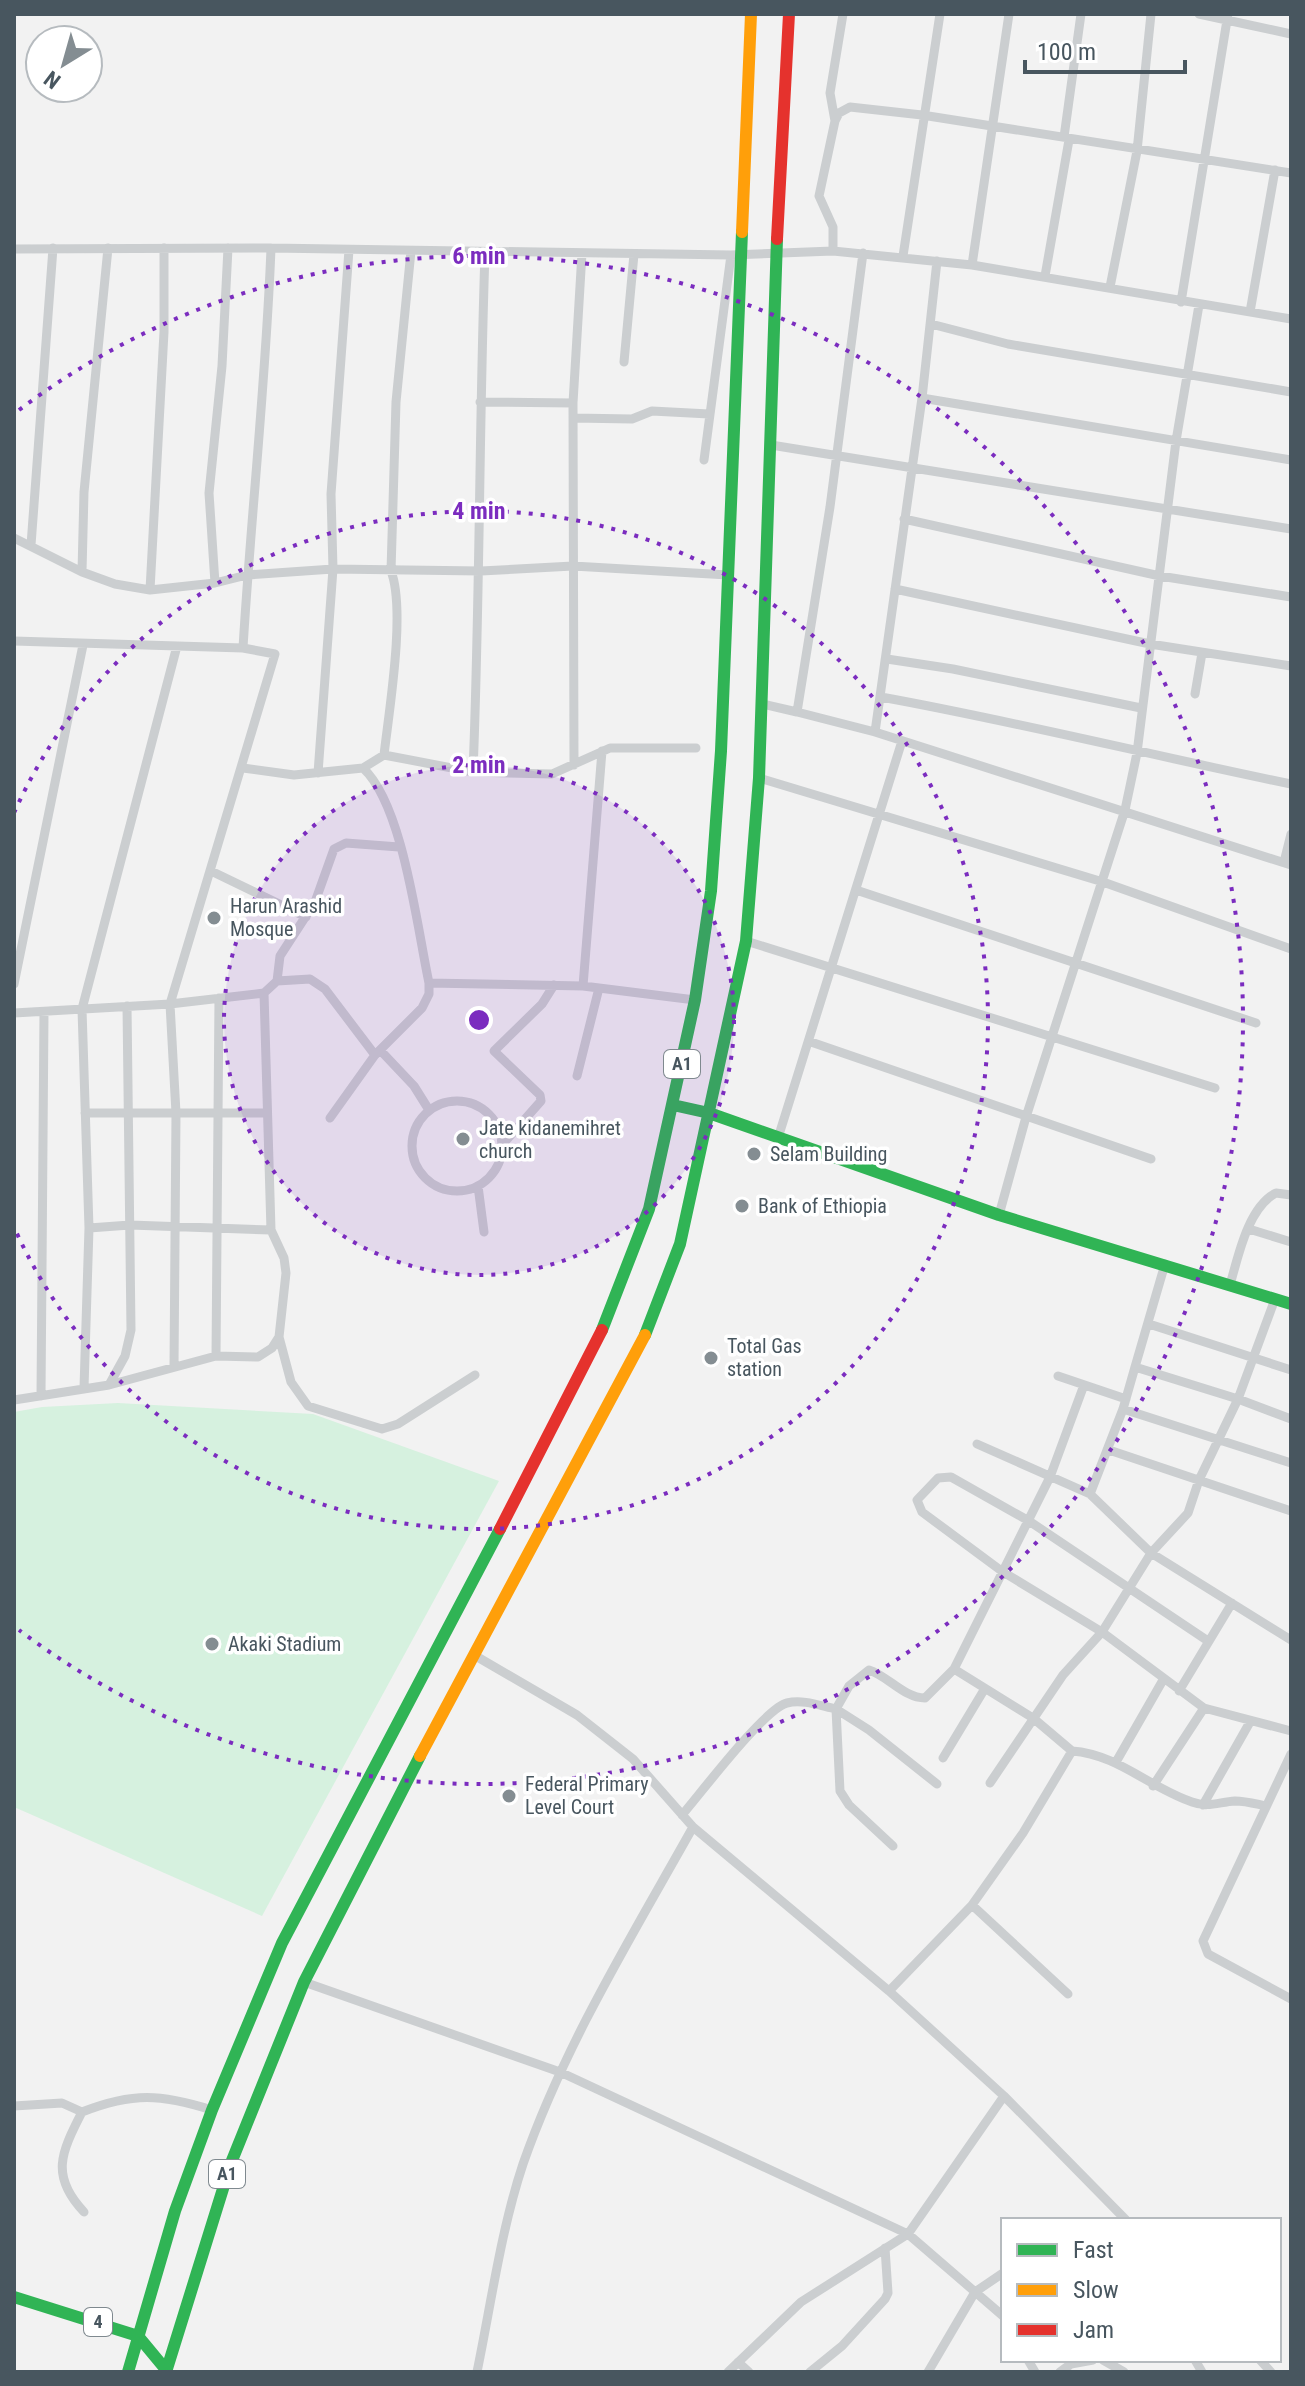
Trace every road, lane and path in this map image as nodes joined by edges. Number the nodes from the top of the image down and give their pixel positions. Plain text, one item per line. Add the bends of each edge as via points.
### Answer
1 (751, 14) edge
2 (789, 14) edge
3 (843, 14) edge
4 (940, 14) edge
5 (1009, 14) edge
6 (1081, 14) edge
7 (1151, 14) edge
8 (1199, 14) edge
9 (1227, 17) edge
10 (1291, 34) edge
11 (922, 115) junction
12 (835, 121) junction
13 (993, 128) junction
14 (1067, 138) junction
15 (1137, 151) junction
16 (1201, 159) junction
17 (1275, 170) junction
18 (1291, 173) edge
19 (53, 248) junction
20 (108, 248) junction
21 (164, 248) junction
22 (228, 248) junction
23 (271, 248) junction
24 (14, 249) edge
25 (349, 250) junction
26 (411, 251) junction
27 (833, 251) junction
28 (485, 253) junction
29 (582, 253) junction
30 (776, 253) junction
31 (863, 253) junction
32 (634, 254) junction
33 (736, 255) junction
34 (903, 256) junction
35 (937, 261) junction
36 (972, 265) junction
37 (1045, 276) junction
38 (1110, 287) junction
39 (1181, 302) junction
40 (1199, 305) junction
41 (1250, 312) junction
42 (1291, 319) edge
43 (931, 324) junction
44 (624, 362) dead end
45 (1187, 372) junction
46 (1291, 392) edge
47 (922, 398) junction
48 (480, 402) junction
49 (573, 403) junction
50 (709, 414) junction
51 (574, 418) junction
52 (1176, 441) junction
53 (771, 445) junction
54 (837, 453) junction
55 (704, 460) dead end
56 (1291, 460) edge
57 (912, 466) junction
58 (1167, 511) junction
59 (904, 519) junction
60 (1291, 529) edge
61 (14, 538) edge
62 (31, 545) junction
63 (573, 566) junction
64 (333, 569) junction
65 (391, 571) junction
66 (481, 571) junction
67 (82, 572) junction
68 (247, 575) junction
69 (728, 575) junction
70 (1160, 576) junction
71 (215, 583) junction
72 (895, 589) junction
73 (150, 590) junction
74 (1291, 597) edge
75 (14, 641) edge
76 (1150, 644) junction
77 (83, 645) junction
78 (177, 646) junction
79 (243, 648) junction
80 (1202, 653) junction
81 (887, 659) junction
82 (1291, 666) edge
83 (1195, 694) dead end
84 (881, 697) junction
85 (762, 704) junction
86 (1141, 708) junction
87 (797, 712) junction
88 (875, 732) junction
89 (902, 741) junction
90 (696, 748) dead end
91 (602, 751) junction
92 (1137, 753) junction
93 (384, 755) junction
94 (574, 765) junction
95 (243, 768) junction
96 (363, 768) junction
97 (473, 772) junction
98 (318, 773) junction
99 (759, 778) junction
100 (1291, 784) edge
101 (1125, 810) junction
102 (880, 817) junction
103 (1291, 834) edge
104 (399, 847) junction
105 (1288, 863) edge
106 (211, 871) junction
107 (1103, 882) junction
108 (856, 890) junction
109 (306, 917) junction
110 (746, 941) junction
111 (1291, 949) edge
112 (1077, 962) junction
113 (832, 968) junction
114 (277, 981) junction
115 (429, 983) junction
116 (14, 984) edge
117 (554, 985) junction
118 (583, 986) junction
119 (599, 988) junction
120 (264, 993) junction
121 (219, 998) junction
122 (695, 1000) junction
123 (170, 1004) junction
124 (127, 1006) junction
125 (82, 1009) junction
126 (44, 1012) junction
127 (14, 1013) edge
128 (1256, 1023) dead end
129 (1052, 1039) junction
130 (811, 1042) junction
131 (378, 1052) junction
132 (577, 1076) dead end
133 (1215, 1088) dead end
134 (673, 1105) junction
135 (429, 1110) junction
136 (85, 1113) junction
137 (131, 1113) junction
138 (176, 1113) junction
139 (218, 1113) junction
140 (267, 1113) junction
141 (709, 1113) junction
142 (1026, 1117) junction
143 (330, 1118) dead end
144 (778, 1138) junction
145 (502, 1145) junction
146 (1151, 1159) dead end
147 (478, 1186) junction
148 (1291, 1195) edge
149 (999, 1215) junction
150 (130, 1225) junction
151 (176, 1227) junction
152 (220, 1227) junction
153 (89, 1228) junction
154 (1249, 1229) junction
155 (271, 1230) junction
156 (484, 1232) dead end
157 (1291, 1242) edge
158 (1165, 1264) junction
159 (1230, 1285) junction
160 (1275, 1299) junction
161 (1291, 1304) edge
162 (1149, 1324) junction
163 (279, 1337) junction
164 (216, 1356) junction
165 (1254, 1356) junction
166 (174, 1367) junction
167 (1135, 1367) junction
168 (1291, 1370) edge
169 (475, 1375) dead end
170 (1058, 1376) dead end
171 (109, 1385) junction
172 (1084, 1385) junction
173 (84, 1388) junction
174 (41, 1396) junction
175 (1238, 1399) junction
176 (14, 1400) edge
177 (1125, 1404) junction
178 (1291, 1419) edge
179 (1221, 1440) junction
180 (977, 1444) dead end
181 (1109, 1450) junction
182 (1291, 1463) edge
183 (1050, 1477) junction
184 (1199, 1480) junction
185 (1090, 1494) junction
186 (1291, 1511) edge
187 (1029, 1521) junction
188 (1151, 1553) junction
189 (1003, 1572) junction
190 (1130, 1588) junction
191 (1232, 1603) junction
192 (1102, 1632) junction
193 (1291, 1640) edge
194 (1208, 1641) junction
195 (474, 1655) junction
196 (954, 1669) junction
197 (1163, 1680) junction
198 (984, 1690) junction
199 (1179, 1691) junction
200 (1204, 1708) junction
201 (836, 1709) junction
202 (1033, 1718) junction
203 (1250, 1722) junction
204 (1291, 1731) edge
205 (1072, 1751) junction
206 (1291, 1754) edge
207 (943, 1758) dead end
208 (1116, 1762) junction
209 (990, 1783) dead end
210 (937, 1784) dead end
211 (1153, 1786) junction
212 (1203, 1805) junction
213 (1266, 1806) junction
214 (682, 1815) junction
215 (693, 1827) junction
216 (893, 1846) dead end
217 (972, 1905) junction
218 (304, 1982) junction
219 (889, 1991) junction
220 (1068, 1994) dead end
221 (1291, 1999) edge
222 (560, 2072) junction
223 (1004, 2096) junction
224 (14, 2106) edge
225 (212, 2110) junction
226 (82, 2112) junction
227 (84, 2212) dead end
228 (1124, 2218) edge
229 (908, 2234) junction
230 (885, 2248) junction
231 (1001, 2274) edge
232 (975, 2292) junction
233 (14, 2297) edge
234 (1001, 2314) edge
235 (138, 2336) junction
236 (738, 2362) junction
237 (1082, 2362) edge
238 (1106, 2362) edge
239 (128, 2372) edge
240 (166, 2372) edge
241 (477, 2372) edge
242 (728, 2372) edge
243 (749, 2372) edge
244 (810, 2372) edge
245 (928, 2372) edge
246 (1060, 2372) edge
247 (1124, 2372) edge

1 - 33 main road, A1
2 - 30 main road, A1
3 - 12 street via 830,93
4 - 11 street
5 - 13 street
6 - 14 street
7 - 15 street
8 - 9 street
9 - 10 street
9 - 16 street
11 - 12 street via 850,107
11 - 13 street
11 - 34 street
12 - 27 street via 819,196 833,227
13 - 14 street
13 - 36 street
14 - 15 street
14 - 37 street
15 - 16 street
15 - 38 street
16 - 17 street
16 - 39 street
17 - 18 street
17 - 41 street
19 - 20 street
19 - 24 street
19 - 62 street
20 - 21 street
20 - 67 street via 84,492
21 - 22 street
21 - 73 street
22 - 23 street
22 - 71 street via 209,493
23 - 25 street
23 - 68 street
25 - 26 street
25 - 64 street via 331,494
26 - 28 street
26 - 65 street via 396,402
27 - 30 street
27 - 31 street
28 - 29 street
28 - 48 street
29 - 32 street
29 - 49 street
30 - 33 street
30 - 53 main road, A1
31 - 34 street
31 - 54 street
32 - 33 street
32 - 44 street
33 - 50 street
33 - 69 main road, A1
34 - 35 street
35 - 36 street
35 - 43 street
36 - 37 street
37 - 38 street
38 - 39 street
39 - 40 street
40 - 41 street
40 - 45 street
41 - 42 street
43 - 45 street via 994,341
43 - 47 street
45 - 46 street
45 - 52 street
47 - 52 street
47 - 57 street
48 - 49 street
48 - 66 street
49 - 51 street
50 - 51 street via 652,411 632,419
50 - 55 street
51 - 63 street
52 - 56 street
52 - 58 street
53 - 54 street
53 - 85 main road, A1
54 - 57 street
54 - 87 street
57 - 58 street
57 - 59 street
58 - 60 street
58 - 70 street
59 - 70 street
59 - 72 street
61 - 62 street
62 - 67 street
63 - 66 street
63 - 69 street
63 - 94 street
64 - 65 street
64 - 68 street
64 - 98 street
65 - 66 street
65 - 93 street via 396,615
66 - 97 street
67 - 73 street
68 - 71 street
68 - 79 street
69 - 122 main road, A1 via 711,891
70 - 74 street
70 - 76 street
71 - 73 street
72 - 76 street
72 - 81 street
75 - 77 street
76 - 80 street
76 - 86 street
77 - 78 street
77 - 116 street
78 - 79 street
78 - 125 street
79 - 95 street via 269,650 275,659
80 - 82 street
80 - 83 street
81 - 84 street
81 - 86 street
84 - 88 street
84 - 92 street via 1016,721
85 - 87 street
85 - 99 main road, A1
86 - 92 street
87 - 88 street
88 - 89 street
89 - 101 street
89 - 102 street
90 - 91 street via 621,746
91 - 94 street
91 - 118 street
92 - 100 street
92 - 101 street
93 - 96 street
93 - 97 street
94 - 97 street via 552,774
95 - 98 street
95 - 106 street
96 - 98 street
96 - 104 street via 393,816
99 - 102 street
99 - 110 main road, A1
101 - 105 street
101 - 107 street
102 - 107 street
102 - 108 street
103 - 105 street
104 - 109 street via 340,844
104 - 115 street
106 - 109 street
106 - 123 street
107 - 111 street
107 - 112 street
108 - 112 street
108 - 113 street
109 - 114 street via 280,956
110 - 113 street
110 - 141 main road, A1
112 - 128 street
112 - 129 street
113 - 129 street
113 - 130 street
114 - 120 street
114 - 131 street via 319,983
115 - 117 street
115 - 131 street via 422,1008
117 - 118 street
117 - 145 street via 494,1051 541,1101
118 - 119 street
119 - 122 street
119 - 132 street
120 - 121 street
120 - 140 street
121 - 123 street
121 - 139 street
122 - 134 main road, A1
123 - 124 street
123 - 138 street
124 - 125 street
124 - 137 street
125 - 126 street
125 - 136 street
126 - 127 street
126 - 174 street
129 - 133 street
129 - 142 street
130 - 142 street
130 - 144 street
131 - 135 street via 414,1086
131 - 143 street
134 - 141 main road
134 - 225 main road, A1 via 649,1209 617,1299 282,1943
135 - 145 street via 452,1101 476,1105 490,1114
135 - 147 street via 412,1138 419,1170 446,1190
136 - 137 street
136 - 153 street
137 - 138 street
137 - 150 street
138 - 139 street
138 - 151 street
139 - 140 street
139 - 152 street
140 - 155 street
141 - 144 main road
141 - 195 main road, A1 via 680,1244 646,1334
142 - 146 street
142 - 149 street
144 - 149 main road
145 - 147 street via 500,1161
147 - 156 street
148 - 154 street via 1270,1196
149 - 158 main road
150 - 151 street
150 - 153 street
150 - 171 street via 130,1341
151 - 152 street
151 - 166 street
152 - 155 street
152 - 164 street
153 - 173 street
154 - 157 street
154 - 159 street
155 - 163 street via 286,1273
158 - 159 main road
158 - 162 street
159 - 160 main road
160 - 161 main road
160 - 165 street
162 - 165 street
162 - 167 street
163 - 164 street via 258,1357
163 - 169 street via 291,1382 308,1406 382,1429
164 - 166 street
165 - 168 street
165 - 175 street
166 - 171 street
167 - 175 street
167 - 177 street
170 - 172 street
171 - 173 street
172 - 177 street
172 - 183 street
173 - 174 street
174 - 176 street
175 - 178 street
175 - 179 street
177 - 179 street
177 - 181 street
179 - 182 street
179 - 184 street
180 - 183 street
181 - 184 street
181 - 185 street
183 - 185 street
183 - 187 street
184 - 186 street
184 - 188 street via 1188,1513
185 - 188 street
187 - 189 street
187 - 189 street via 945,1475 917,1500 922,1512
187 - 190 street
188 - 190 street
188 - 191 street
189 - 192 street
189 - 196 street
190 - 192 street
190 - 194 street
191 - 193 street
191 - 194 street
192 - 197 street
192 - 202 street
194 - 199 street
195 - 214 street via 604,1734
195 - 218 main road, A1
196 - 198 street
196 - 201 street via 925,1698 916,1698 869,1670 849,1686
197 - 199 street
197 - 208 street
198 - 202 street
198 - 207 street
199 - 200 street
200 - 203 street
200 - 211 street
201 - 210 street
201 - 214 street via 805,1702 780,1706
201 - 216 street via 840,1791
202 - 205 street
202 - 209 street
203 - 204 street
203 - 212 street
205 - 208 street
205 - 217 street
206 - 213 street
208 - 211 street
211 - 212 street
212 - 213 street via 1237,1801
213 - 221 street via 1203,1941 1208,1954
214 - 215 street
215 - 219 street
215 - 222 street
217 - 219 street
217 - 220 street
218 - 222 street
218 - 240 main road, A1 via 231,2163
219 - 223 street
222 - 229 street
222 - 241 street via 518,2182
223 - 228 street
223 - 229 street
224 - 226 street via 62,2103
225 - 226 street via 169,2096 117,2101
225 - 235 main road, A1
226 - 227 street via 62,2160 62,2180
229 - 230 street
229 - 232 street
230 - 236 street via 801,2302
230 - 244 street via 885,2299
231 - 232 street
232 - 234 street
232 - 245 street
233 - 235 main road, 4
235 - 239 main road, A1
235 - 240 main road, 4
236 - 242 street
236 - 243 street
237 - 246 street
238 - 247 street

